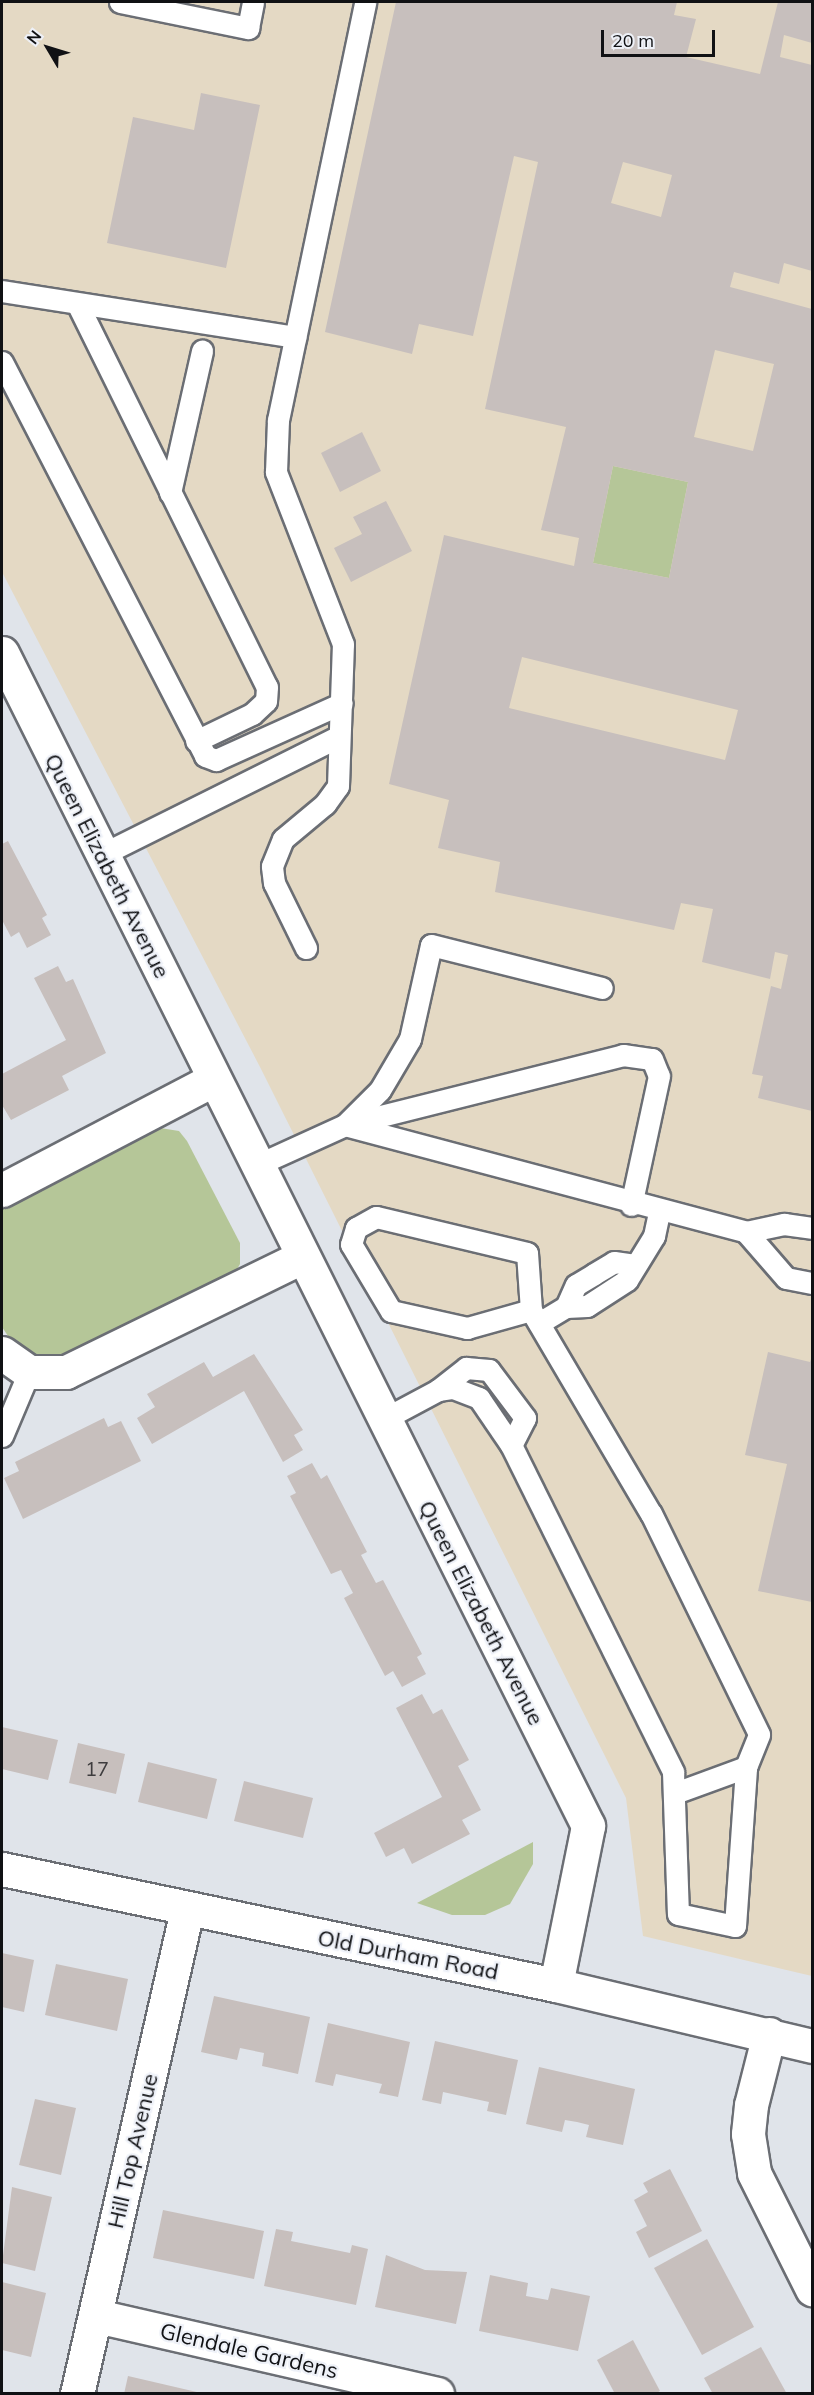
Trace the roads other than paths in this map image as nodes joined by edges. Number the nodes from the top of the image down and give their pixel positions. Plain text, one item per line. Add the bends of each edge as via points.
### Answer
1 (120, 2) edge
2 (253, 2) edge
3 (365, 2) edge
4 (2, 291) edge
5 (78, 305) junction
6 (295, 337) junction
7 (202, 351) dead end
8 (2, 362) edge
9 (170, 493) junction
10 (2, 653) edge
11 (342, 703) junction
12 (338, 737) junction
13 (196, 741) junction
14 (100, 855) junction
15 (306, 948) dead end
16 (602, 987) dead end
17 (214, 1079) junction
18 (345, 1125) junction
19 (257, 1165) junction
20 (2, 1190) edge
21 (631, 1205) junction
22 (659, 1212) junction
23 (813, 1215) edge
24 (784, 1224) junction
25 (813, 1228) edge
26 (746, 1232) junction
27 (302, 1257) junction
28 (813, 1283) edge
29 (535, 1316) junction
30 (2, 1353) edge
31 (29, 1372) junction
32 (438, 1390) junction
33 (384, 1419) junction
34 (2, 1436) edge
35 (510, 1445) junction
36 (746, 1767) junction
37 (675, 1793) junction
38 (2, 1869) edge
39 (187, 1909) junction
40 (556, 1985) junction
41 (769, 2034) junction
42 (813, 2046) edge
43 (813, 2289) edge
44 (97, 2316) junction
45 (76, 2394) edge
46 (437, 2394) edge

1 - 2 lane via 248,28
3 - 6 lane
4 - 5 lane
5 - 6 lane
5 - 9 lane
6 - 11 lane via 278,420 276,472 343,644
7 - 9 lane
8 - 13 lane
9 - 13 lane via 267,687 266,701 252,714
10 - 14 street, Queen Elizabeth Avenue
11 - 12 lane
11 - 13 lane via 216,760 205,756
12 - 14 lane
12 - 15 lane via 342,766 338,786 274,851 274,883
14 - 17 street, Queen Elizabeth Avenue
16 - 18 lane via 431,945 410,1039 380,1090
17 - 19 street, Queen Elizabeth Avenue
17 - 20 street
18 - 19 lane
18 - 21 lane
18 - 21 lane via 623,1055 652,1059 659,1076
19 - 27 street, Queen Elizabeth Avenue
21 - 22 lane
22 - 26 lane
22 - 29 lane via 654,1236 627,1280 587,1306
23 - 24 lane
24 - 25 lane
24 - 26 lane
26 - 28 lane via 786,1278
27 - 31 street via 72,1369 53,1375
27 - 33 street, Queen Elizabeth Avenue
29 - 29 lane via 527,1253 376,1217 356,1228 351,1244 391,1311 467,1328
29 - 36 lane via 651,1514 759,1734
30 - 31 street
31 - 34 lane
32 - 33 lane
32 - 35 lane via 453,1388 479,1398
32 - 35 lane via 466,1368 489,1370 525,1418
33 - 40 street, Queen Elizabeth Avenue via 588,1826
35 - 37 lane via 673,1772
36 - 37 lane
36 - 37 lane via 735,1926 678,1914
38 - 39 street, Old Durham Road
39 - 40 street, Old Durham Road
39 - 44 street, Hill Top Avenue
40 - 41 street, Old Durham Road
41 - 42 street, Old Durham Road
41 - 43 street via 751,2105 748,2134 754,2173
44 - 45 street, Hill Top Avenue
44 - 46 street, Glendale Gardens

